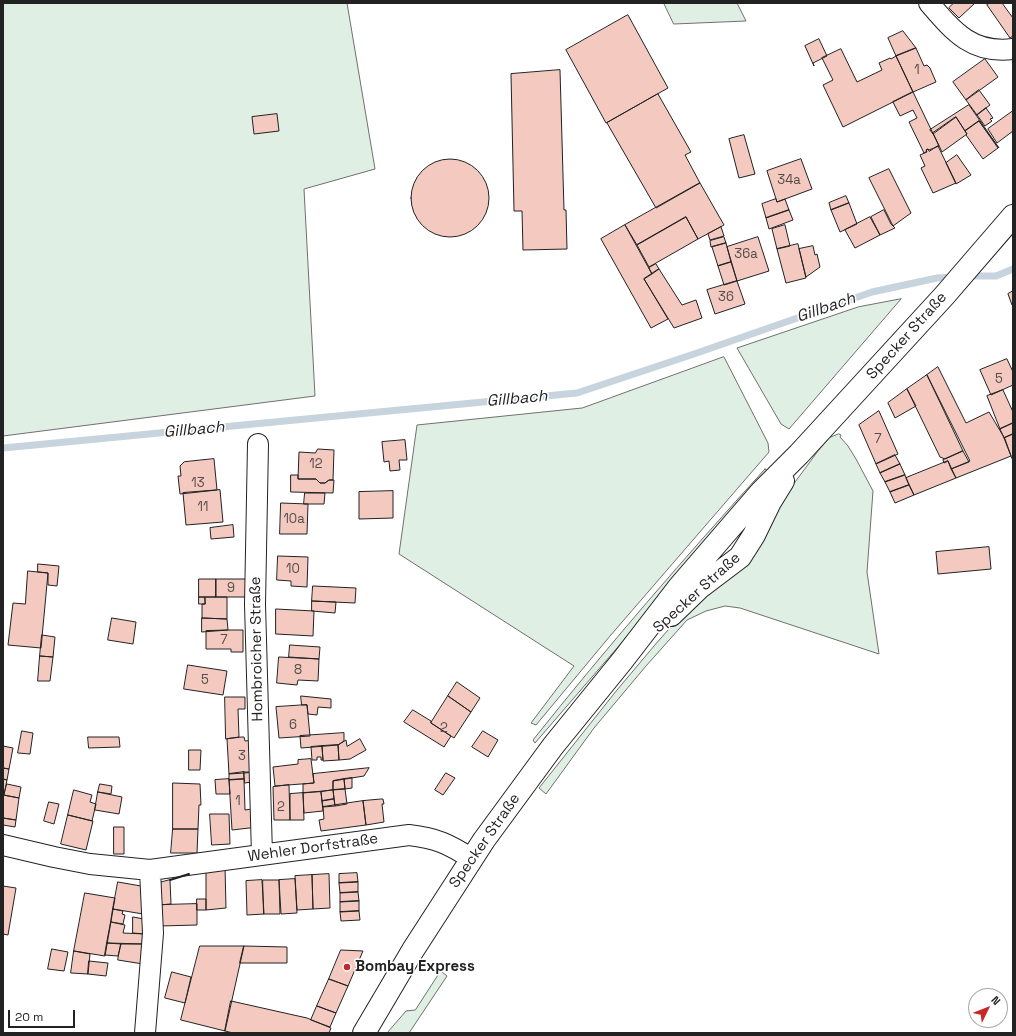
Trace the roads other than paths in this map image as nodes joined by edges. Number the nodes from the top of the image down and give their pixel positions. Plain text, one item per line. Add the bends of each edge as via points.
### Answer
1 (929, 3) edge
2 (1013, 48) edge
3 (1013, 216) edge
4 (258, 444) dead end
5 (3, 845) edge
6 (262, 855) junction
7 (472, 859) junction
8 (150, 870) junction
9 (145, 1033) edge
10 (364, 1033) edge

1 - 2 street via 970,43 991,50
3 - 7 main road, Specker Straße via 944,296 798,454 740,557 699,588 622,661 518,792
4 - 6 street, Hombroicher Straße via 255,604
5 - 8 street, Wehler Dorfstraße via 90,864
6 - 7 street, Wehler Dorfstraße via 409,834 429,837 453,847
6 - 8 street, Wehler Dorfstraße
7 - 10 main road, Specker Straße via 409,956
8 - 9 street via 153,933

